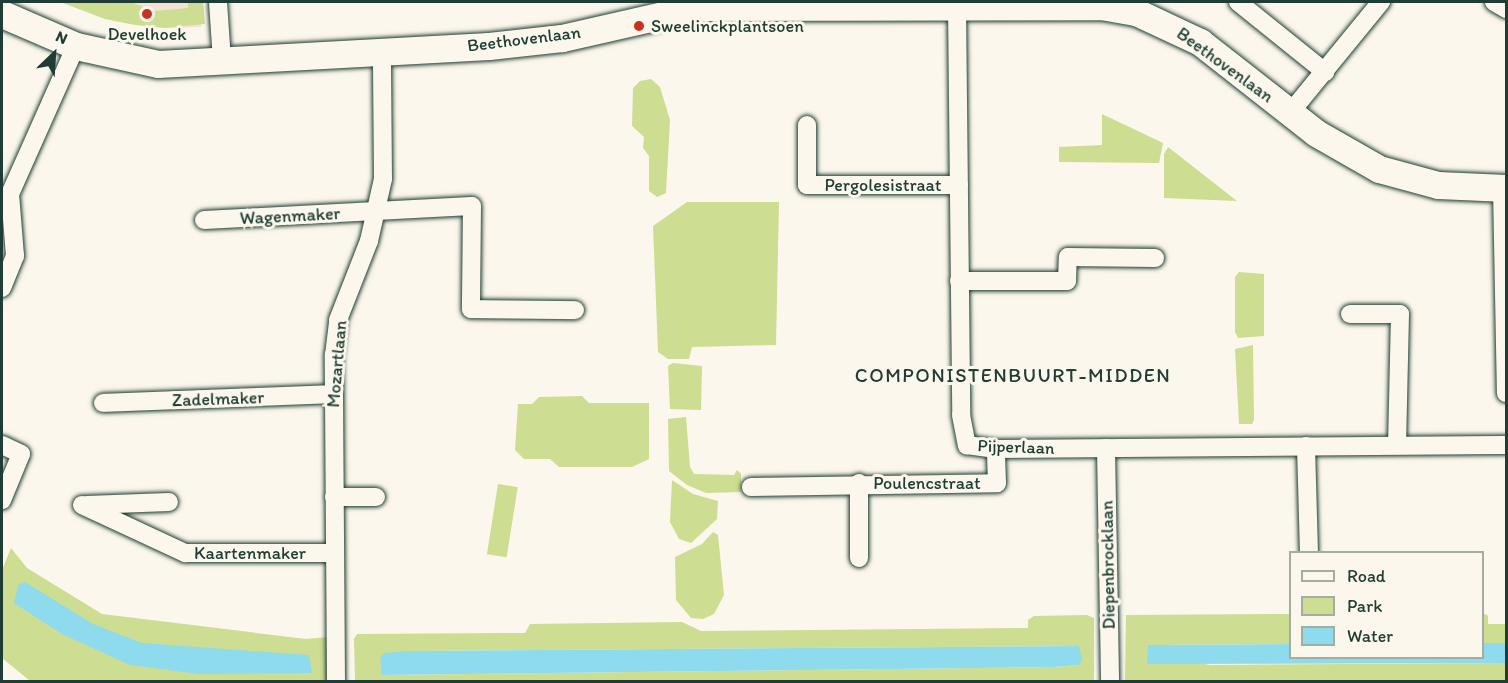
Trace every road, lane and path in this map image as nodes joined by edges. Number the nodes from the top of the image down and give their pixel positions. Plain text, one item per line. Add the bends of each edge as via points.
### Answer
1 (218, 2) edge
2 (1238, 2) edge
3 (1381, 2) edge
4 (1494, 2) edge
5 (1102, 4) edge
6 (957, 5) junction
7 (1506, 9) edge
8 (2, 14) edge
9 (76, 46) junction
10 (382, 52) junction
11 (222, 60) junction
12 (1325, 72) junction
13 (1290, 113) junction
14 (807, 125) dead end
15 (958, 185) junction
16 (1504, 188) edge
17 (375, 212) junction
18 (204, 220) dead end
19 (1155, 258) dead end
20 (959, 281) junction
21 (2, 288) edge
22 (575, 310) dead end
23 (1350, 314) dead end
24 (1506, 393) edge
25 (333, 394) junction
26 (103, 403) dead end
27 (1397, 444) junction
28 (1506, 445) edge
29 (2, 446) edge
30 (1306, 446) junction
31 (1106, 448) junction
32 (996, 449) junction
33 (859, 483) junction
34 (751, 487) dead end
35 (334, 497) junction
36 (376, 497) dead end
37 (2, 500) edge
38 (169, 502) dead end
39 (1309, 551) edge
40 (335, 553) junction
41 (859, 558) dead end
42 (336, 681) edge
43 (1110, 681) edge

1 - 11 street
2 - 12 street
3 - 12 street
4 - 7 street
5 - 6 street, Beethovenlaan
5 - 13 street, Beethovenlaan via 1136,12 1200,42
6 - 10 street, Beethovenlaan via 699,7 562,38
6 - 15 street, Pijperlaan
8 - 9 street, Beethovenlaan
9 - 11 street, Beethovenlaan via 158,64
9 - 21 street via 10,194 15,256
10 - 11 street, Beethovenlaan
10 - 17 street, Mozartlaan via 383,179
12 - 13 street
13 - 16 street, Beethovenlaan via 1345,153 1379,170 1438,185
14 - 15 street, Pergolesistraat via 807,185
15 - 20 street, Pijperlaan
16 - 24 street
17 - 18 street, Wagenmaker
17 - 22 street, Wagenmaker via 472,206 471,309
17 - 25 street, Mozartlaan via 369,241 338,320
19 - 20 street via 1068,257 1067,281
20 - 32 street, Pijperlaan via 962,436 967,445
23 - 27 street via 1400,314
25 - 26 street, Zadelmaker
25 - 35 street, Mozartlaan
27 - 28 street, Pijperlaan
27 - 30 street, Pijperlaan
29 - 37 street via 21,454
30 - 31 street, Pijperlaan
30 - 39 street
31 - 32 street, Pijperlaan
31 - 43 street, Diepenbrocklaan
32 - 33 street, Poulencstraat via 997,483
33 - 34 street, Poulencstraat
33 - 41 street, Poulencstraat
35 - 36 street
35 - 40 street, Mozartlaan
38 - 40 street, Kaartenmaker via 82,505 185,553
40 - 42 street, Mozartlaan

